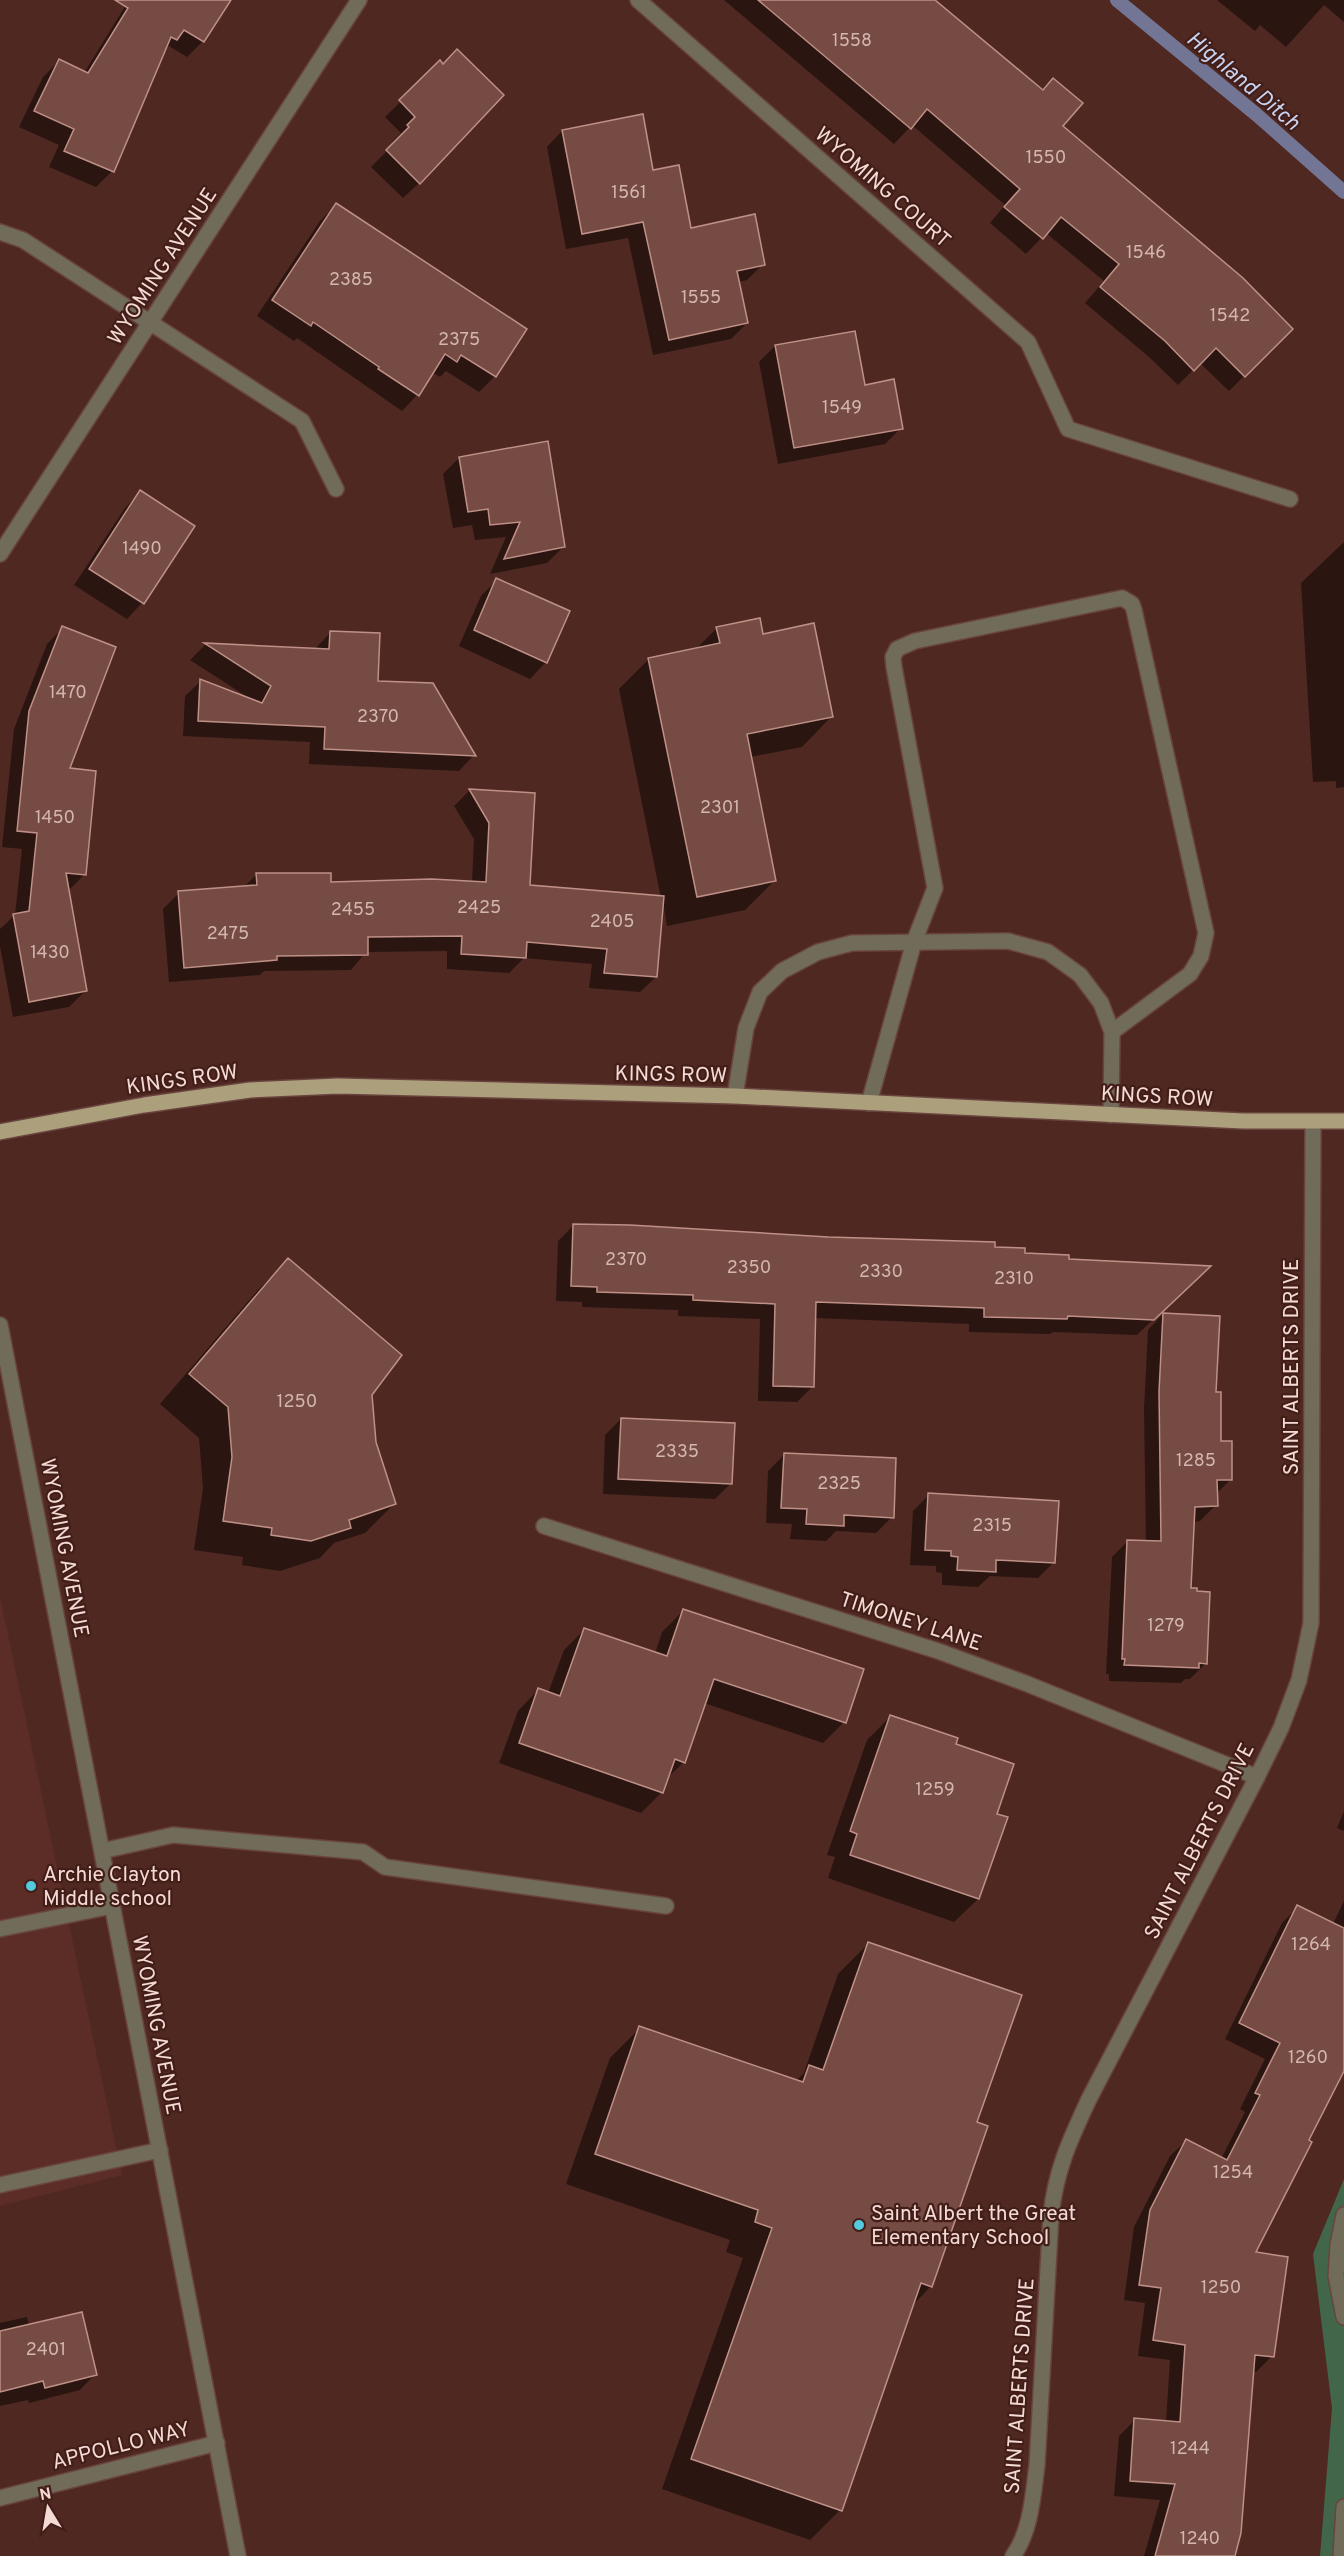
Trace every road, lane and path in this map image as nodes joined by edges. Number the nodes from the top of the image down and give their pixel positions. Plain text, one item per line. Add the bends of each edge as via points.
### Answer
1 (359, 0) edge
2 (638, 0) edge
3 (0, 232) edge
4 (151, 321) junction
5 (336, 489) dead end
6 (1290, 499) dead end
7 (0, 554) edge
8 (914, 942) junction
9 (1112, 1032) junction
10 (735, 1096) junction
11 (869, 1103) junction
12 (1111, 1115) junction
13 (1344, 1121) edge
14 (1313, 1122) junction
15 (0, 1132) edge
16 (0, 1331) edge
17 (544, 1526) dead end
18 (1257, 1777) junction
19 (102, 1851) junction
20 (112, 1906) junction
21 (666, 1906) dead end
22 (0, 1929) edge
23 (160, 2150) junction
24 (0, 2186) edge
25 (1344, 2215) edge
26 (1344, 2317) edge
27 (217, 2443) junction
28 (0, 2498) edge
29 (1344, 2507) edge
30 (238, 2556) edge
31 (1013, 2556) edge
32 (1341, 2556) edge

1 - 4 street, WYOMING AVENUE
2 - 6 street, WYOMING COURT via 1028,342 1068,429
3 - 4 street via 23,240
4 - 5 street via 302,421
4 - 7 street, WYOMING AVENUE
8 - 9 street via 1008,941 1048,952 1080,975 1101,1003
8 - 9 street via 935,888 894,667 897,649 904,644 1002,622 1115,598 1128,599 1134,610 1206,933 1201,956 1190,974
8 - 10 street via 852,943 818,952 782,971 760,992 746,1028
8 - 11 street
9 - 12 street
10 - 11 main road, KINGS ROW
10 - 15 main road, KINGS ROW via 338,1086 250,1090
11 - 12 main road, KINGS ROW
12 - 14 main road, KINGS ROW
13 - 14 main road, KINGS ROW
14 - 18 street, SAINT ALBERTS DRIVE via 1311,1623 1299,1680
16 - 19 street, WYOMING AVENUE
17 - 18 street, TIMONEY LANE via 938,1651
18 - 31 street, SAINT ALBERTS DRIVE via 1089,2099 1061,2163 1052,2215 1032,2506
19 - 20 street, WYOMING AVENUE
19 - 21 street via 173,1835 363,1852 385,1867
20 - 22 street
20 - 23 street, WYOMING AVENUE
23 - 24 street
23 - 27 street, WYOMING AVENUE
25 - 26 street via 1336,2276
27 - 28 street, APPOLLO WAY
27 - 30 street, WYOMING AVENUE
29 - 32 street

